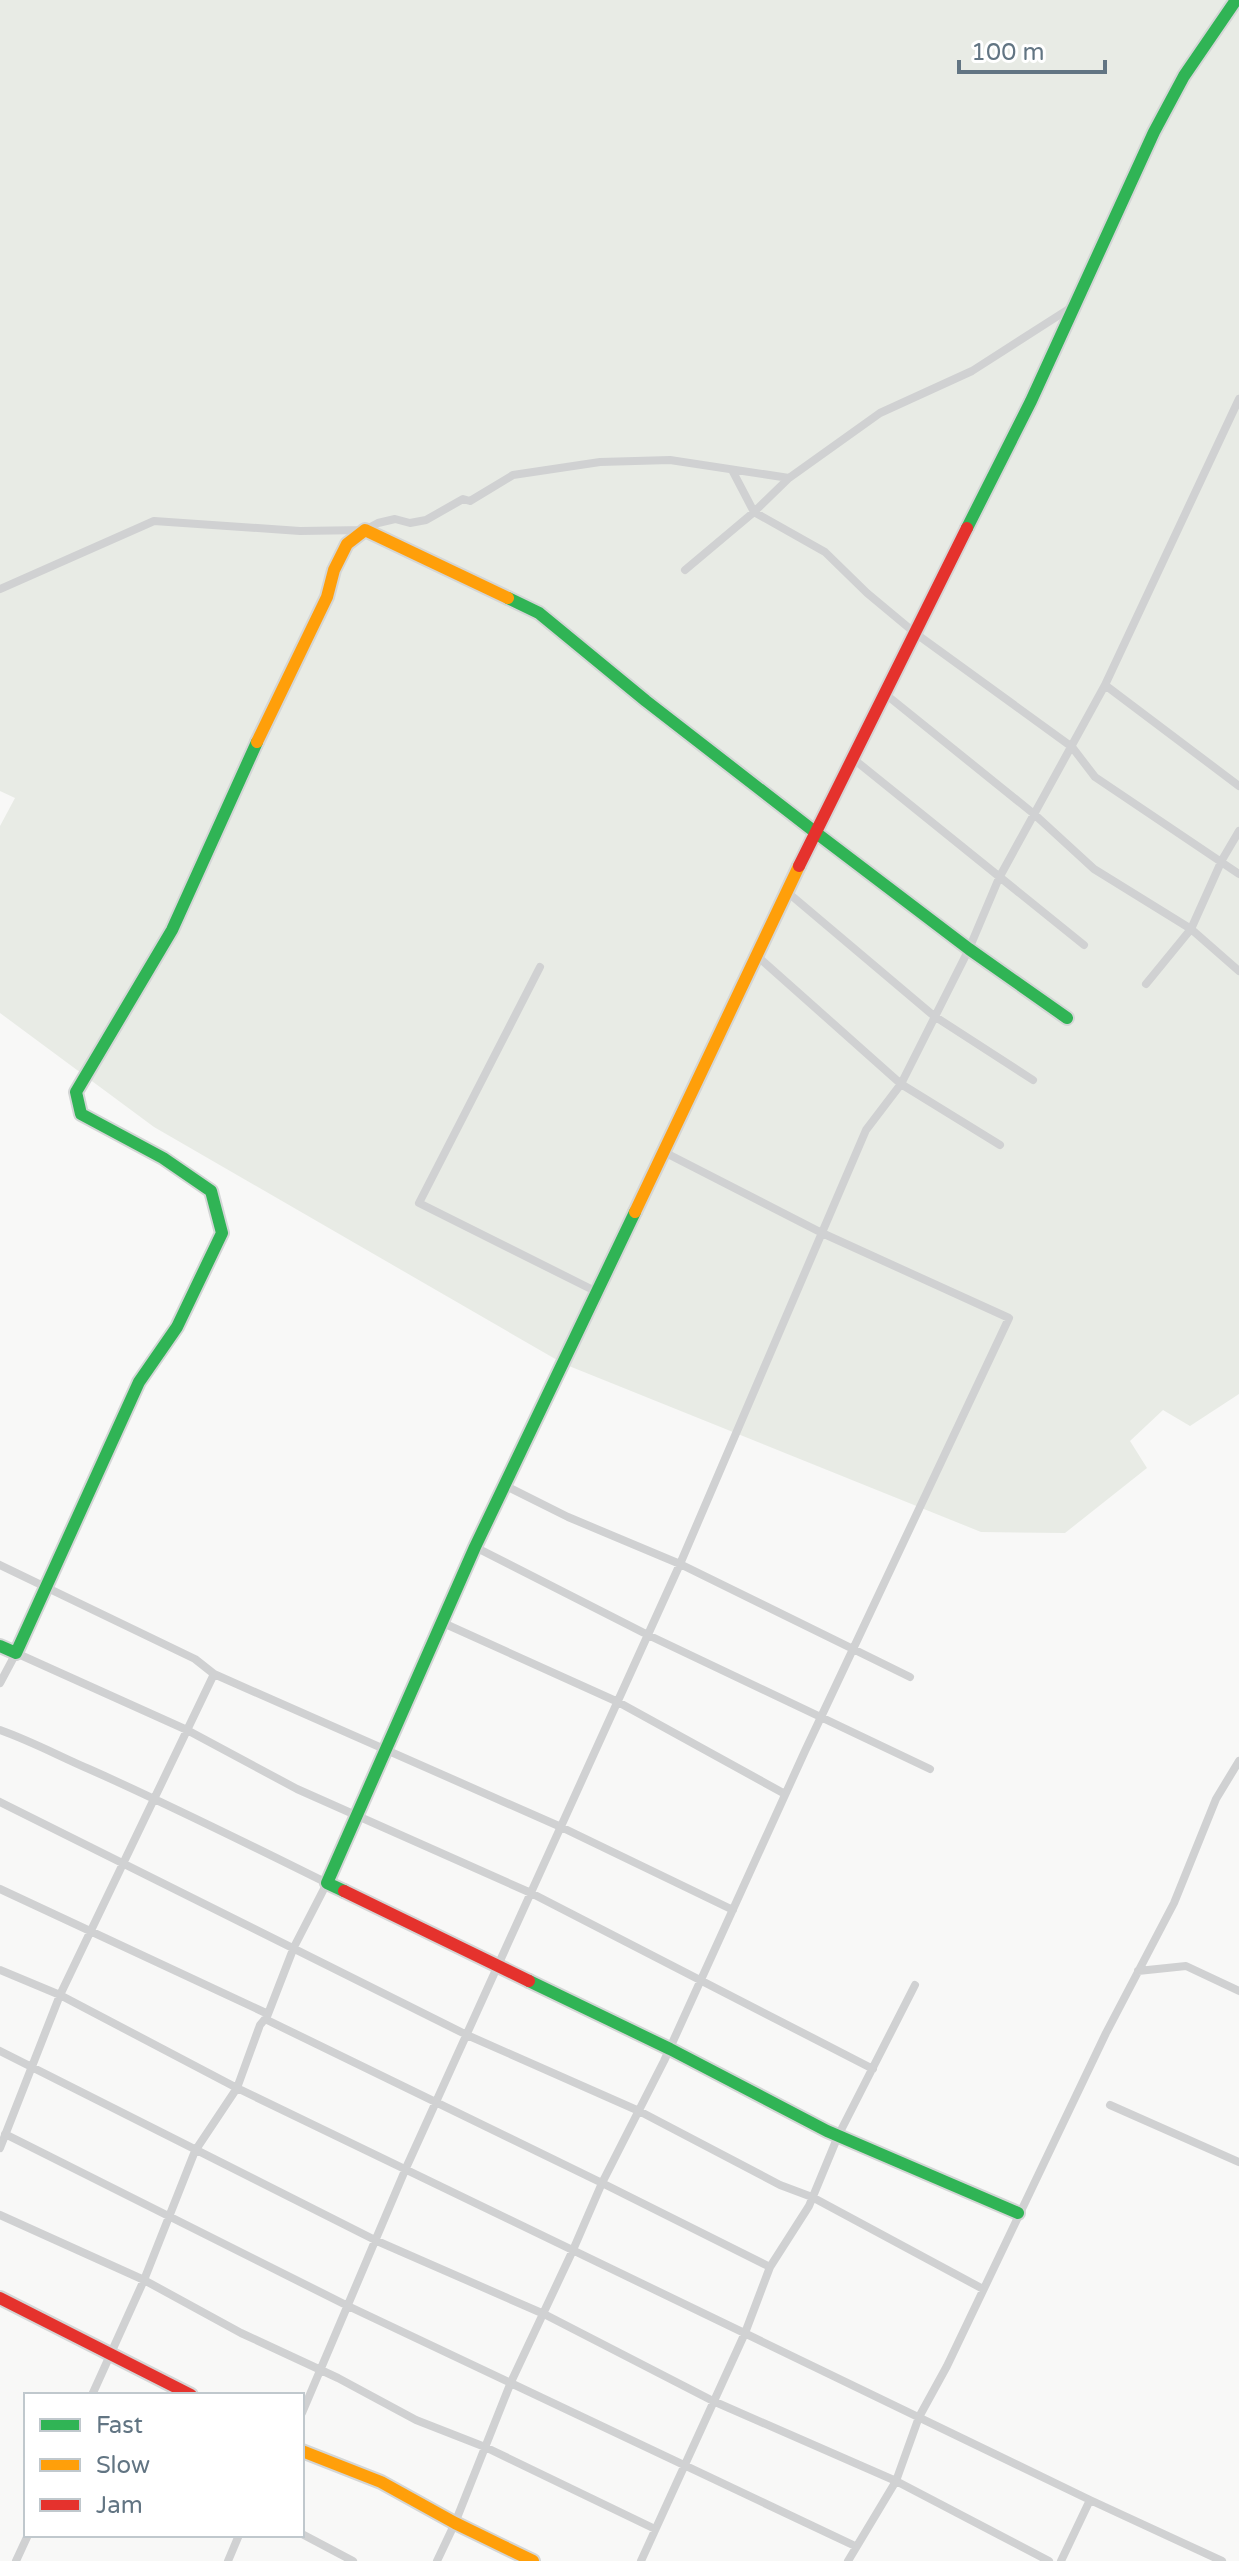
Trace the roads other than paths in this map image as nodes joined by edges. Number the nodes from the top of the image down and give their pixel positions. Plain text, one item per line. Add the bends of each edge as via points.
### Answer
1 (1236, 0) edge
2 (1075, 305) junction
3 (1239, 399) edge
4 (732, 470) junction
5 (789, 478) junction
6 (754, 512) junction
7 (365, 530) junction
8 (685, 570) dead end
9 (0, 589) edge
10 (915, 633) junction
11 (1105, 685) junction
12 (884, 693) junction
13 (1072, 747) junction
14 (851, 757) junction
15 (1239, 786) edge
16 (1034, 814) junction
17 (1239, 831) edge
18 (815, 832) junction
19 (1222, 860) junction
20 (1239, 874) edge
21 (999, 878) junction
22 (786, 891) junction
23 (1191, 929) junction
24 (1084, 945) dead end
25 (969, 949) junction
26 (756, 955) junction
27 (540, 967) dead end
28 (1239, 971) edge
29 (1146, 984) dead end
30 (934, 1016) junction
31 (1067, 1018) dead end
32 (1033, 1080) dead end
33 (901, 1084) junction
34 (1000, 1145) dead end
35 (662, 1151) junction
36 (822, 1233) junction
37 (595, 1291) junction
38 (504, 1485) junction
39 (475, 1547) junction
40 (680, 1564) junction
41 (0, 1565) edge
42 (48, 1586) junction
43 (441, 1622) junction
44 (648, 1635) junction
45 (0, 1646) edge
46 (854, 1650) junction
47 (16, 1653) junction
48 (214, 1674) junction
49 (910, 1677) dead end
50 (0, 1683) edge
51 (618, 1702) junction
52 (822, 1716) junction
53 (0, 1730) edge
54 (187, 1730) junction
55 (386, 1749) junction
56 (1239, 1761) edge
57 (930, 1769) dead end
58 (785, 1794) junction
59 (155, 1797) junction
60 (0, 1802) edge
61 (357, 1814) junction
62 (561, 1827) junction
63 (124, 1862) junction
64 (327, 1883) junction
65 (0, 1889) edge
66 (531, 1893) junction
67 (733, 1910) junction
68 (91, 1931) junction
69 (294, 1947) junction
70 (498, 1967) junction
71 (0, 1970) edge
72 (1138, 1971) junction
73 (700, 1981) junction
74 (915, 1985) dead end
75 (1239, 1991) edge
76 (60, 1995) junction
77 (267, 2017) junction
78 (467, 2035) junction
79 (670, 2049) junction
80 (0, 2051) edge
81 (32, 2066) junction
82 (873, 2069) junction
83 (237, 2088) junction
84 (436, 2104) junction
85 (1110, 2105) dead end
86 (639, 2111) junction
87 (5, 2134) junction
88 (838, 2136) junction
89 (0, 2148) edge
90 (195, 2151) junction
91 (1239, 2162) edge
92 (406, 2168) junction
93 (602, 2183) junction
94 (812, 2197) junction
95 (1018, 2213) junction
96 (0, 2215) edge
97 (170, 2216) junction
98 (377, 2241) junction
99 (573, 2250) junction
100 (770, 2267) junction
101 (144, 2280) junction
102 (983, 2289) junction
103 (0, 2298) edge
104 (348, 2306) junction
105 (544, 2314) junction
106 (745, 2333) junction
107 (112, 2354) junction
108 (320, 2370) junction
109 (511, 2382) junction
110 (93, 2393) edge
111 (187, 2393) edge
112 (713, 2401) junction
113 (304, 2408) edge
114 (919, 2417) junction
115 (485, 2447) junction
116 (304, 2452) edge
117 (684, 2467) junction
118 (896, 2481) junction
119 (1090, 2500) junction
120 (455, 2523) junction
121 (655, 2529) junction
122 (304, 2535) edge
123 (27, 2537) edge
124 (238, 2537) edge
125 (855, 2546) junction
126 (16, 2561) edge
127 (228, 2561) edge
128 (353, 2561) edge
129 (437, 2561) edge
130 (533, 2561) edge
131 (641, 2561) edge
132 (848, 2561) edge
133 (1049, 2561) edge
134 (1061, 2561) edge
135 (1222, 2561) edge

1 - 2 street via 1161,118
2 - 5 street via 972,371 880,413
2 - 10 street
3 - 11 street
4 - 5 street
4 - 6 street
4 - 7 street via 670,460 600,462 513,475 426,520 395,519
5 - 6 street
6 - 8 street
6 - 10 street via 825,552
7 - 9 street via 154,521
7 - 18 street via 539,613
7 - 42 street via 347,544 334,570 327,597 172,930 76,1092 81,1114 211,1191 222,1233 177,1327 139,1382
10 - 12 street
10 - 13 street
11 - 13 street
11 - 15 street
12 - 14 street
12 - 16 street
13 - 16 street
13 - 19 street via 1095,777
14 - 18 street
14 - 21 street
16 - 21 street
16 - 23 street via 1094,869
17 - 19 street
18 - 22 street
18 - 25 street
19 - 20 street
19 - 23 street
21 - 24 street
21 - 25 street
22 - 26 street
22 - 30 street
23 - 28 street
23 - 29 street
25 - 30 street
25 - 31 street
26 - 33 street
26 - 35 street
27 - 37 street via 419,1203
30 - 32 street
30 - 33 street
33 - 34 street
33 - 36 street via 866,1130
35 - 36 street
35 - 37 street
36 - 40 street
36 - 46 street via 1009,1318
37 - 38 street
38 - 39 street
38 - 40 street
39 - 43 street
39 - 44 street
40 - 44 street
40 - 46 street
41 - 42 street
42 - 47 street
42 - 48 street via 195,1659
43 - 51 street
43 - 55 street
44 - 51 street
44 - 52 street
45 - 47 street
46 - 49 street
46 - 52 street
47 - 50 street
47 - 54 street
48 - 54 street
48 - 55 street
51 - 58 street
51 - 62 street
52 - 57 street
52 - 58 street
53 - 59 street
54 - 59 street
54 - 61 street via 297,1789
55 - 61 street
55 - 62 street
56 - 72 street via 1216,1799 1174,1903
58 - 67 street
59 - 63 street
59 - 64 street
60 - 63 street
61 - 64 street
61 - 66 street
62 - 66 street
62 - 67 street
63 - 68 street
63 - 69 street
64 - 69 street
64 - 70 street
65 - 68 street
66 - 70 street
66 - 73 street
67 - 73 street
68 - 76 street
68 - 77 street
69 - 77 street
69 - 78 street
70 - 78 street
70 - 79 street
71 - 76 street
72 - 75 street via 1186,1966
72 - 95 street
73 - 79 street
73 - 82 street
74 - 82 street
76 - 81 street
76 - 83 street
77 - 83 street
77 - 84 street
78 - 84 street
78 - 86 street
79 - 86 street
79 - 88 street
80 - 81 street
81 - 87 street
81 - 90 street
82 - 88 street
83 - 90 street
83 - 92 street
84 - 92 street
84 - 93 street
85 - 91 street
86 - 93 street
86 - 94 street
87 - 89 street
87 - 97 street
88 - 94 street
88 - 95 street
90 - 97 street
90 - 98 street
92 - 98 street
92 - 99 street
93 - 99 street
93 - 100 street
94 - 100 street
94 - 102 street
95 - 102 street
96 - 101 street
97 - 101 street
97 - 104 street
98 - 104 street
98 - 105 street
99 - 105 street
99 - 106 street
100 - 106 street
101 - 107 street
101 - 108 street
102 - 114 street
103 - 107 street
104 - 108 street
104 - 109 street
105 - 109 street
105 - 112 street
106 - 112 street
106 - 114 street
107 - 110 street
107 - 111 street
108 - 113 street
108 - 115 street via 416,2420
109 - 115 street
109 - 117 street
112 - 117 street
112 - 118 street
114 - 118 street
114 - 119 street
115 - 120 street
115 - 121 street
116 - 120 street via 381,2482
117 - 121 street
117 - 125 street
118 - 125 street
118 - 133 street
119 - 134 street
119 - 135 street
120 - 129 street
120 - 130 street
121 - 131 street
122 - 128 street
123 - 126 street
124 - 127 street
125 - 132 street

